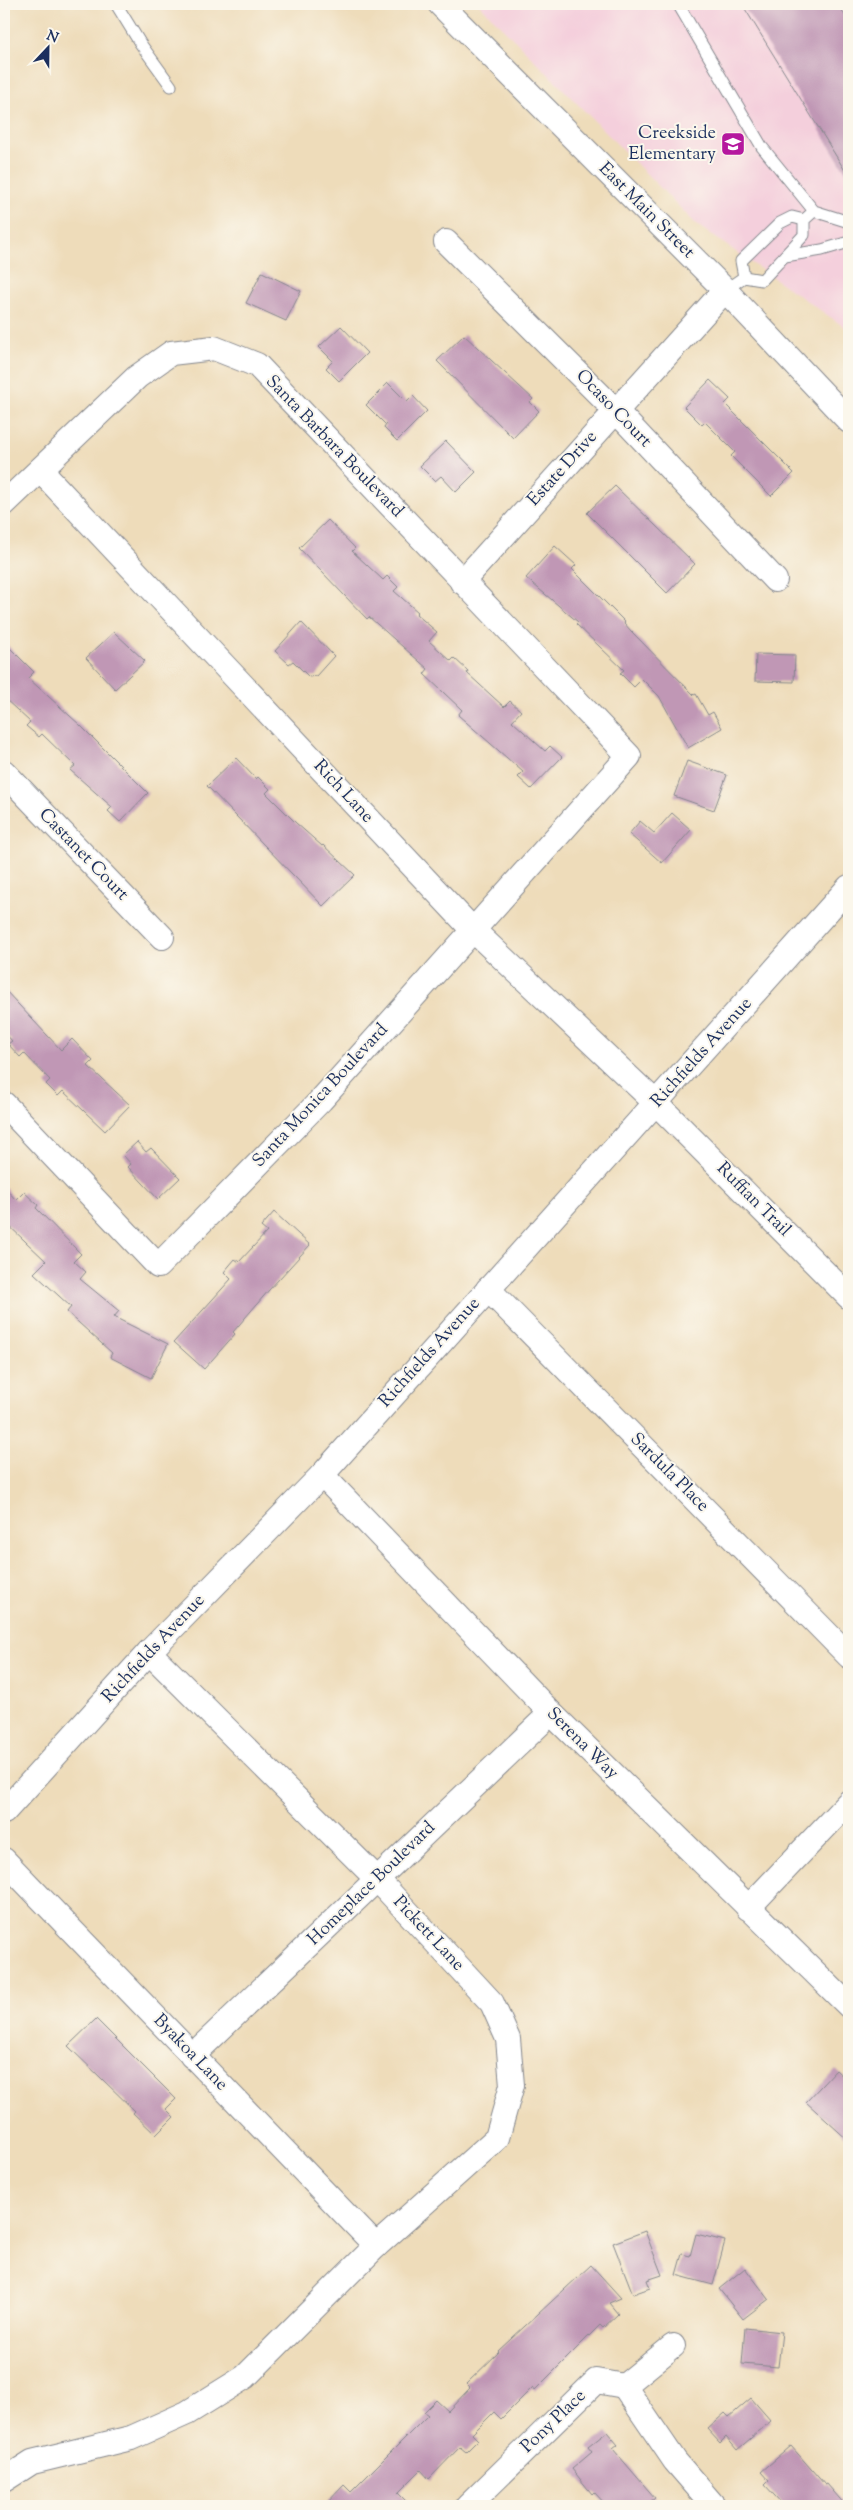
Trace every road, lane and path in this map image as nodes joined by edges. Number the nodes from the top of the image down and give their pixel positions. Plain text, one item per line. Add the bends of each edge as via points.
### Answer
1 (116, 4) edge
2 (440, 4) edge
3 (678, 4) edge
4 (171, 86) dead end
5 (814, 211) junction
6 (804, 220) junction
7 (849, 222) edge
8 (446, 242) dead end
9 (849, 242) edge
10 (785, 256) junction
11 (735, 283) junction
12 (616, 411) junction
13 (849, 421) edge
14 (40, 470) junction
15 (4, 504) edge
16 (776, 580) dead end
17 (462, 582) junction
18 (629, 756) joint
19 (4, 772) edge
20 (849, 887) edge
21 (472, 929) junction
22 (162, 937) dead end
23 (4, 1104) edge
24 (657, 1104) junction
25 (845, 1283) edge
26 (488, 1289) junction
27 (322, 1475) junction
28 (149, 1652) junction
29 (849, 1656) edge
30 (551, 1713) junction
31 (849, 1802) edge
32 (4, 1812) edge
33 (4, 1860) edge
34 (377, 1879) junction
35 (748, 1908) junction
36 (849, 2006) edge
37 (192, 2056) junction
38 (376, 2246) junction
39 (673, 2346) dead end
40 (624, 2386) junction
41 (4, 2480) edge
42 (468, 2506) edge
43 (714, 2506) edge

1 - 4 lane
2 - 11 street, East Main Street
3 - 5 lane via 762,147
5 - 6 lane
5 - 7 lane
6 - 10 lane via 804,235
6 - 11 lane via 792,217 780,223 741,261
8 - 12 street, Ocaso Court
9 - 10 lane
10 - 11 lane via 762,280
11 - 12 street, Estate Drive
11 - 13 street, East Main Street
12 - 16 street, Ocaso Court
12 - 17 street, Estate Drive
14 - 15 street, Santa Barbara Boulevard
14 - 17 street, Santa Barbara Boulevard via 137,377 171,353 214,348 257,365
14 - 21 street, Rich Lane
17 - 18 street, Santa Barbara Boulevard
18 - 21 street, Santa Monica Boulevard
19 - 22 street, Castanet Court
20 - 24 street, Richfields Avenue
21 - 23 street, Santa Monica Boulevard via 321,1100 158,1266
21 - 24 street, Rich Lane
24 - 25 street, Ruffian Trail
24 - 26 street, Richfields Avenue
26 - 27 street, Richfields Avenue
26 - 29 street, Sardula Place
27 - 28 street, Richfields Avenue
27 - 30 street, Serena Way
28 - 32 street, Richfields Avenue
28 - 34 street, Pickett Lane
30 - 34 street, Homeplace Boulevard
30 - 35 street, Serena Way
31 - 35 street
33 - 37 street, Byakoa Lane
34 - 37 street, Homeplace Boulevard
34 - 38 street, Pickett Lane via 492,2003 508,2039 512,2085 497,2138
35 - 36 street, Serena Way
37 - 38 street, Byakoa Lane
38 - 41 street, Pickett Lane via 245,2377 196,2408 131,2438 32,2462
39 - 40 street
40 - 42 street, Pony Place via 596,2381
40 - 43 street via 675,2461

